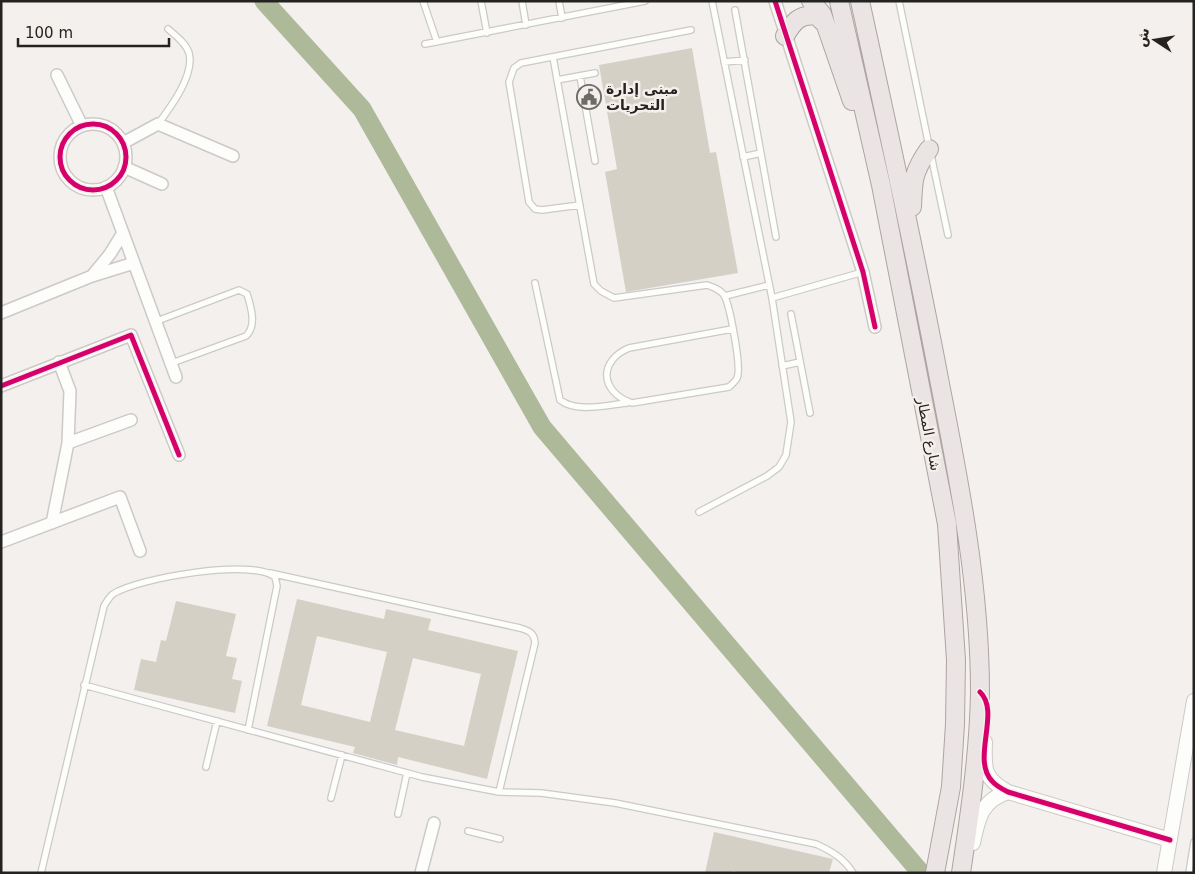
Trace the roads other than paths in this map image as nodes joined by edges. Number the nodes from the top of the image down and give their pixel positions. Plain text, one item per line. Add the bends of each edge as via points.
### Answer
1 (423, 1) edge
2 (481, 1) edge
3 (522, 1) edge
4 (560, 1) edge
5 (646, 1) edge
6 (712, 1) edge
7 (775, 1) edge
8 (811, 1) edge
9 (839, 1) edge
10 (860, 1) edge
11 (899, 1) edge
12 (735, 10) dead end
13 (562, 18) junction
14 (825, 24) junction
15 (526, 25) junction
16 (168, 29) dead end
17 (690, 30) dead end
18 (487, 33) junction
19 (785, 36) junction
20 (437, 42) junction
21 (425, 44) dead end
22 (553, 57) junction
23 (744, 60) junction
24 (724, 62) junction
25 (595, 73) dead end
26 (57, 74) dead end
27 (580, 76) junction
28 (557, 80) junction
29 (158, 124) junction
30 (82, 126) junction
31 (122, 143) junction
32 (929, 149) junction
33 (761, 153) junction
34 (233, 156) dead end
35 (743, 156) junction
36 (595, 161) dead end
37 (124, 167) junction
38 (162, 184) dead end
39 (880, 185) junction
40 (106, 187) junction
41 (580, 205) junction
42 (122, 233) junction
43 (911, 233) junction
44 (948, 234) dead end
45 (776, 237) dead end
46 (134, 263) junction
47 (863, 272) junction
48 (92, 276) junction
49 (535, 283) dead end
50 (769, 285) junction
51 (725, 296) junction
52 (772, 298) junction
53 (1, 313) edge
54 (791, 314) dead end
55 (157, 321) junction
56 (875, 327) dead end
57 (732, 329) junction
58 (59, 362) junction
59 (800, 362) junction
60 (172, 363) junction
61 (782, 366) junction
62 (176, 377) dead end
63 (1, 386) edge
64 (632, 403) junction
65 (810, 412) dead end
66 (131, 420) dead end
67 (68, 443) junction
68 (179, 455) dead end
69 (699, 512) dead end
70 (52, 523) junction
71 (1, 542) edge
72 (140, 551) dead end
73 (270, 572) junction
74 (84, 686) junction
75 (980, 692) junction
76 (1194, 702) edge
77 (217, 721) junction
78 (248, 730) junction
79 (1190, 751) edge
80 (342, 755) junction
81 (206, 767) dead end
82 (407, 773) junction
83 (498, 792) junction
84 (1008, 792) junction
85 (331, 798) dead end
86 (398, 814) dead end
87 (434, 823) dead end
88 (468, 831) dead end
89 (500, 840) dead end
90 (1170, 840) junction
91 (1194, 842) edge
92 (961, 870) edge
93 (935, 872) edge
94 (41, 873) edge
95 (421, 873) edge
96 (853, 873) edge
97 (1164, 873) edge
98 (1189, 873) edge

1 - 20 lane
2 - 18 lane
3 - 15 lane
4 - 13 lane
5 - 13 lane
6 - 24 lane
7 - 19 street
8 - 14 main road via 822,14
9 - 39 main road, شارع المطار
10 - 43 main road, شارع المطار
11 - 32 lane
12 - 23 lane
13 - 15 lane
14 - 19 main road via 817,16 803,16 795,21
14 - 39 main road
15 - 18 lane
16 - 29 lane via 189,53 188,67 178,95
17 - 22 lane
18 - 20 lane
19 - 47 street
20 - 21 lane
22 - 28 lane
22 - 41 lane via 521,64 514,68 509,82 529,202 535,209 542,210
23 - 24 lane
23 - 33 lane
24 - 35 lane
25 - 27 lane
26 - 30 street
27 - 28 lane
27 - 36 lane
28 - 41 lane
29 - 31 street
29 - 34 street
30 - 31 street via 91,124 110,128
30 - 40 street via 65,138 60,158 62,169 68,178 85,189
31 - 37 street via 126,159
32 - 43 main road via 914,174
32 - 44 lane
33 - 35 lane
33 - 45 lane
35 - 50 lane
37 - 38 street
37 - 40 street via 114,182
39 - 93 main road, شارع المطار via 947,524 956,660 955,724 951,786
40 - 42 street
41 - 51 lane via 594,284 600,292 614,298 706,284
42 - 46 street
42 - 48 street
43 - 75 main road, شارع المطار via 965,519
46 - 48 street
46 - 55 street
47 - 52 lane
47 - 56 street
48 - 53 street
49 - 64 lane via 560,400 576,407
50 - 51 lane
50 - 52 lane
51 - 57 lane
52 - 61 lane
54 - 59 lane
55 - 60 street
55 - 60 lane via 239,290 248,294 252,320 250,333
57 - 64 lane via 739,367 730,386
57 - 64 lane via 629,348 616,354 610,360 606,379 612,392
58 - 63 street
58 - 67 street via 70,391
58 - 68 street via 131,335
59 - 61 lane
59 - 65 lane
60 - 62 street
61 - 69 lane via 791,422 786,455 779,467 767,476
66 - 67 street
67 - 70 street
70 - 71 street
70 - 72 street via 120,498
73 - 74 lane via 258,569 184,573 112,595 104,606
73 - 78 lane via 277,586
73 - 83 lane via 529,631 536,643
74 - 77 lane
74 - 94 lane
75 - 84 street via 987,705 986,772 995,784
75 - 92 main road, شارع المطار via 970,816
76 - 79 street
77 - 78 lane
77 - 81 lane
78 - 80 lane
79 - 90 street
80 - 82 lane
80 - 85 lane
82 - 83 lane
82 - 86 lane
83 - 96 lane via 541,793 615,803 806,842 835,853
84 - 90 street
84 - 92 street via 989,801 981,811 968,858
87 - 95 street
88 - 89 lane
90 - 97 street
91 - 98 lane

